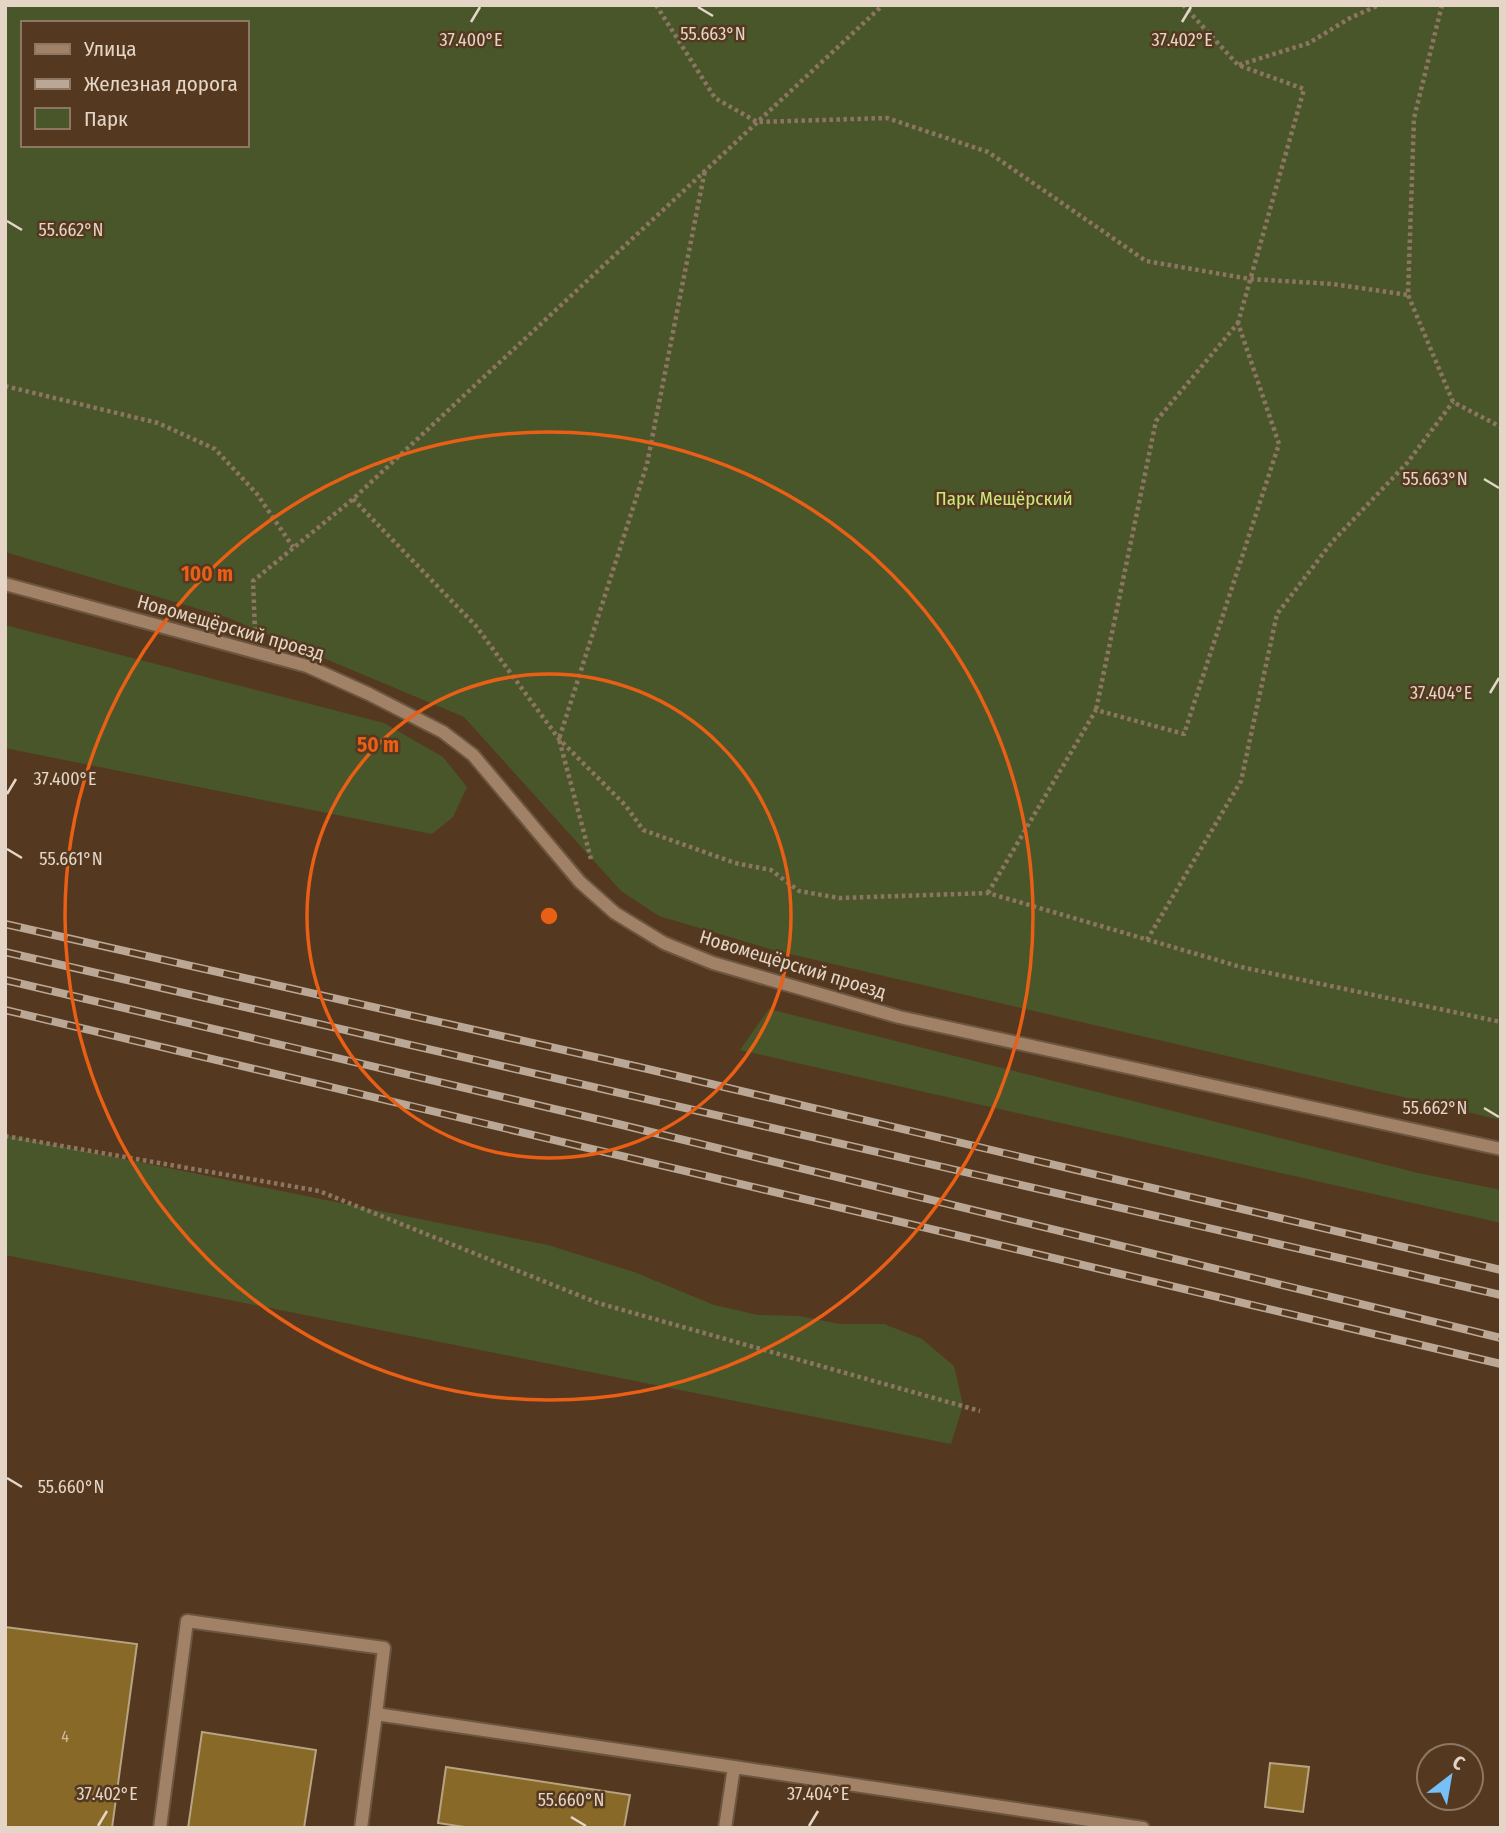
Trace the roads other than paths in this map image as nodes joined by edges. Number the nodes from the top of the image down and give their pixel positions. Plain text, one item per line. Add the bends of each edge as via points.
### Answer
1 (5, 584) edge
2 (1501, 1149) edge
3 (376, 1714) junction
4 (734, 1767) junction
5 (160, 1828) edge
6 (361, 1828) edge
7 (725, 1828) edge
8 (1143, 1828) edge

1 - 2 street, Новомещёрский проезд via 250,648 319,671 443,732 473,755 580,882 615,913 664,943 713,963 899,1017
3 - 4 street
3 - 5 street via 384,1648 187,1621
3 - 6 street
4 - 7 street
4 - 8 street

